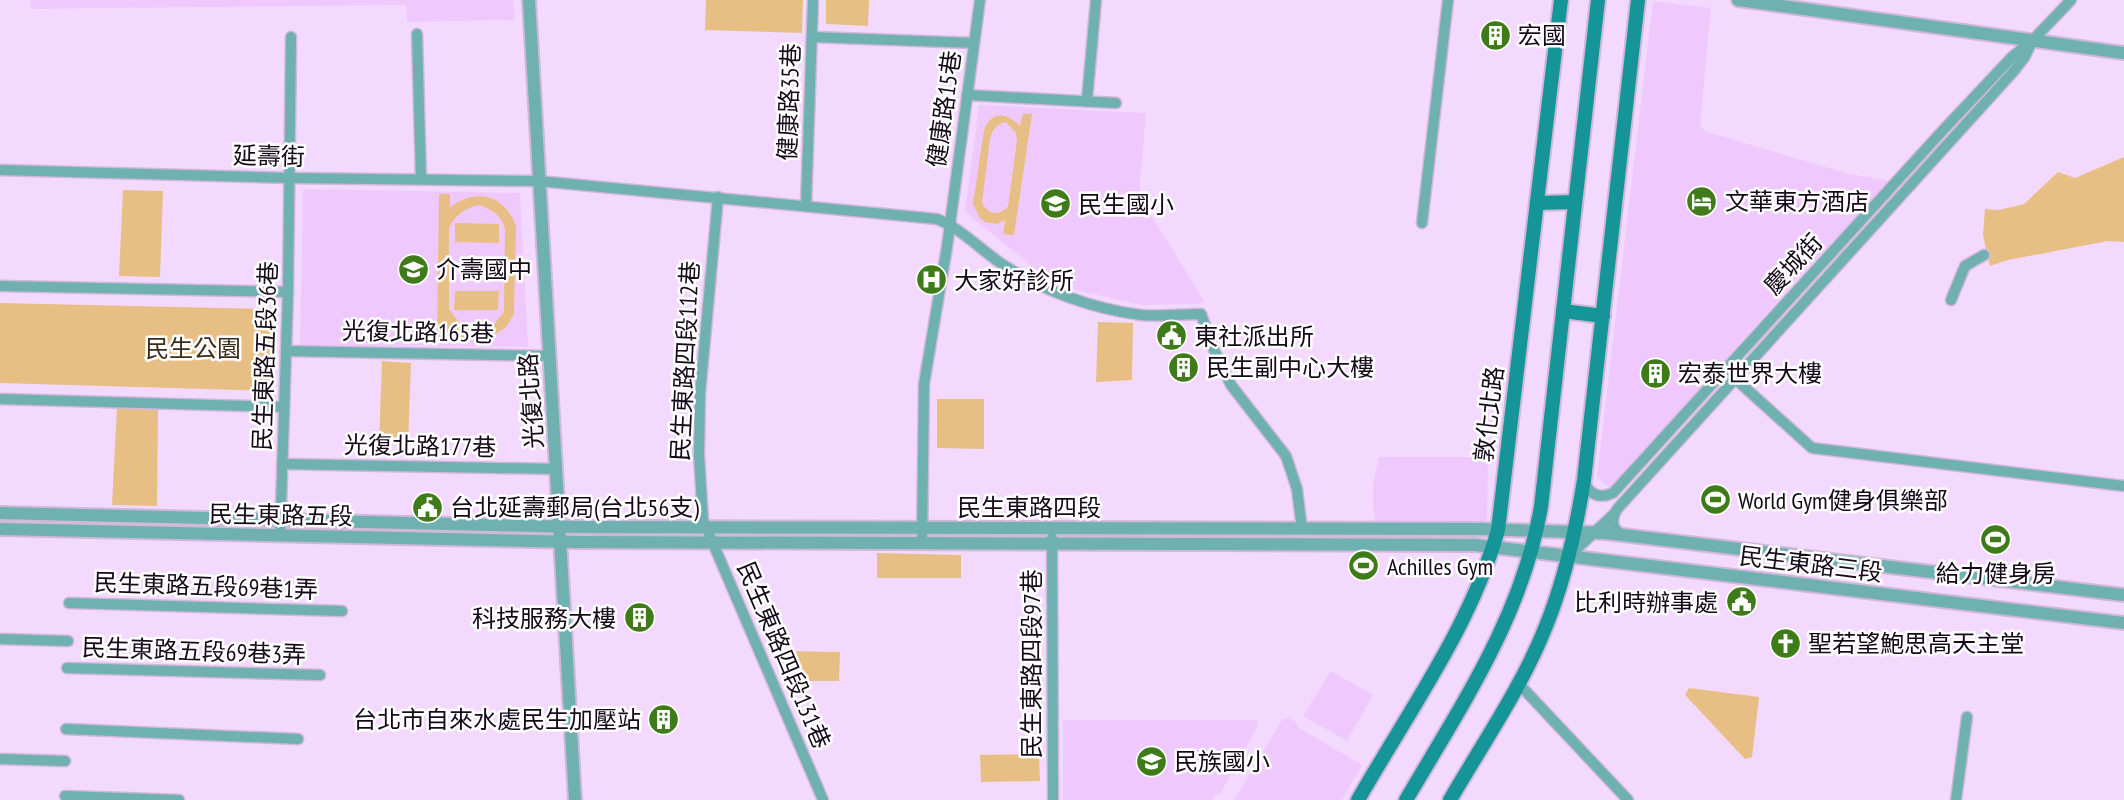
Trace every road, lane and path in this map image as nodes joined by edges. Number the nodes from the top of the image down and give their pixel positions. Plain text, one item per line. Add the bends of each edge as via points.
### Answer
1 (529, 0) edge
2 (813, 0) edge
3 (980, 0) edge
4 (1096, 0) edge
5 (1448, 0) edge
6 (1561, 0) edge
7 (1598, 0) edge
8 (1638, 0) edge
9 (1746, 1) edge
10 (2065, 2) edge
11 (418, 34) dead end
12 (291, 37) dead end
13 (812, 37) junction
14 (2033, 40) junction
15 (974, 43) junction
16 (2124, 53) edge
17 (967, 95) junction
18 (1087, 100) junction
19 (1116, 103) dead end
20 (0, 170) edge
21 (290, 178) junction
22 (421, 179) junction
23 (538, 181) junction
24 (718, 197) junction
25 (1575, 202) junction
26 (1537, 203) junction
27 (806, 206) junction
28 (1422, 223) dead end
29 (950, 224) junction
30 (1984, 256) dead end
31 (0, 286) edge
32 (288, 292) junction
33 (1951, 300) dead end
34 (1563, 311) junction
35 (1602, 316) junction
36 (286, 351) junction
37 (549, 356) junction
38 (1725, 370) junction
39 (1735, 379) junction
40 (0, 399) edge
41 (284, 407) junction
42 (282, 464) junction
43 (556, 469) junction
44 (1584, 480) junction
45 (2124, 486) edge
46 (0, 513) edge
47 (1613, 515) junction
48 (280, 520) junction
49 (560, 527) junction
50 (706, 527) junction
51 (922, 528) junction
52 (1052, 528) junction
53 (0, 529) edge
54 (1302, 529) junction
55 (1498, 530) junction
56 (1536, 531) junction
57 (1576, 532) junction
58 (1595, 533) junction
59 (279, 536) junction
60 (1629, 536) junction
61 (561, 542) junction
62 (713, 543) junction
63 (922, 544) junction
64 (1052, 545) junction
65 (1493, 547) junction
66 (1530, 552) junction
67 (1569, 556) junction
68 (2124, 596) edge
69 (69, 603) dead end
70 (342, 611) dead end
71 (2124, 623) edge
72 (0, 639) edge
73 (68, 640) dead end
74 (67, 668) dead end
75 (320, 675) dead end
76 (1518, 682) junction
77 (1967, 717) dead end
78 (66, 729) dead end
79 (298, 738) dead end
80 (0, 759) edge
81 (65, 761) dead end
82 (65, 796) dead end
83 (179, 800) edge
84 (575, 800) edge
85 (823, 800) edge
86 (1053, 800) edge
87 (1358, 800) edge
88 (1406, 800) edge
89 (1450, 800) edge
90 (1628, 800) edge
91 (1956, 800) edge

1 - 23 street, 光復北路
2 - 13 street, 健康路35巷
3 - 15 street, 健康路15巷
4 - 18 street
5 - 28 street
6 - 26 main road, 敦化北路
7 - 25 main road
8 - 35 main road
9 - 14 street
10 - 14 street, 慶城街
11 - 22 street
12 - 21 street, 民生東路五段36巷
13 - 15 street
13 - 27 street, 健康路35巷
14 - 16 street
14 - 38 street, 慶城街 via 1945,128
14 - 39 street, 慶城街 via 2012,72
15 - 17 street, 健康路15巷
17 - 18 street
17 - 29 street, 健康路15巷
18 - 19 street
20 - 21 street, 延壽街
21 - 22 street, 延壽街
21 - 32 street, 民生東路五段36巷
22 - 23 street, 延壽街
23 - 24 street, 延壽街
23 - 37 street, 光復北路
24 - 27 street, 延壽街
24 - 50 street, 民生東路四段112巷 via 700,394 699,455
25 - 26 main road
25 - 34 main road
26 - 55 main road, 敦化北路
27 - 29 street, 延壽街
29 - 51 street, 健康路15巷 via 924,384
29 - 54 street via 1001,263 1085,303 1142,315 1201,314 1231,385 1286,456 1297,489
30 - 33 street via 1965,266
31 - 32 street
32 - 36 street, 民生東路五段36巷
34 - 35 main road
34 - 56 main road
35 - 44 main road
36 - 37 street, 光復北路165巷
36 - 41 street, 民生東路五段36巷
37 - 43 street, 光復北路
38 - 39 street
38 - 44 street, 慶城街 via 1613,493 1597,495 1588,490
39 - 45 street via 1812,448
39 - 47 street, 慶城街
40 - 41 street
41 - 42 street, 民生東路五段36巷
42 - 43 street, 光復北路177巷
42 - 48 street, 民生東路五段36巷
43 - 49 street, 光復北路
44 - 57 main road
46 - 48 street, 民生東路五段
47 - 58 street, 慶城街
47 - 60 street via 1616,530
48 - 49 street, 民生東路五段
48 - 59 street, 民生東路五段36巷
49 - 50 street, 民生東路四段
49 - 61 street, 光復北路
50 - 51 street, 民生東路四段
50 - 62 street, 民生東路四段131巷
51 - 52 street, 民生東路四段
51 - 63 street, 健康路15巷
52 - 54 street, 民生東路四段
52 - 64 street, 民生東路四段97巷
53 - 59 street, 民生東路五段
54 - 55 street, 民生東路四段
55 - 56 street, 民生東路三段
55 - 65 main road, 敦化北路
56 - 57 street, 民生東路三段
56 - 66 main road
57 - 58 street, 民生東路三段
57 - 67 main road
58 - 60 street, 民生東路三段
58 - 67 street, 慶城街
59 - 61 street, 民生東路五段
60 - 68 street, 民生東路三段
61 - 62 street, 民生東路四段
61 - 84 street, 光復北路
62 - 63 street, 民生東路四段
62 - 85 street, 民生東路四段131巷
63 - 64 street, 民生東路四段
64 - 65 street, 民生東路四段
64 - 86 street, 民生東路四段97巷
65 - 66 street, 民生東路三段
65 - 87 main road, 敦化北路 via 1455,637
66 - 67 street, 民生東路三段
66 - 88 main road via 1499,639
67 - 71 street, 民生東路三段
67 - 76 main road via 1546,626
69 - 70 street, 民生東路五段69巷1弄
72 - 73 street
74 - 75 street, 民生東路五段69巷3弄
76 - 89 main road
76 - 90 street
77 - 91 street
78 - 79 street
80 - 81 street
82 - 83 street

